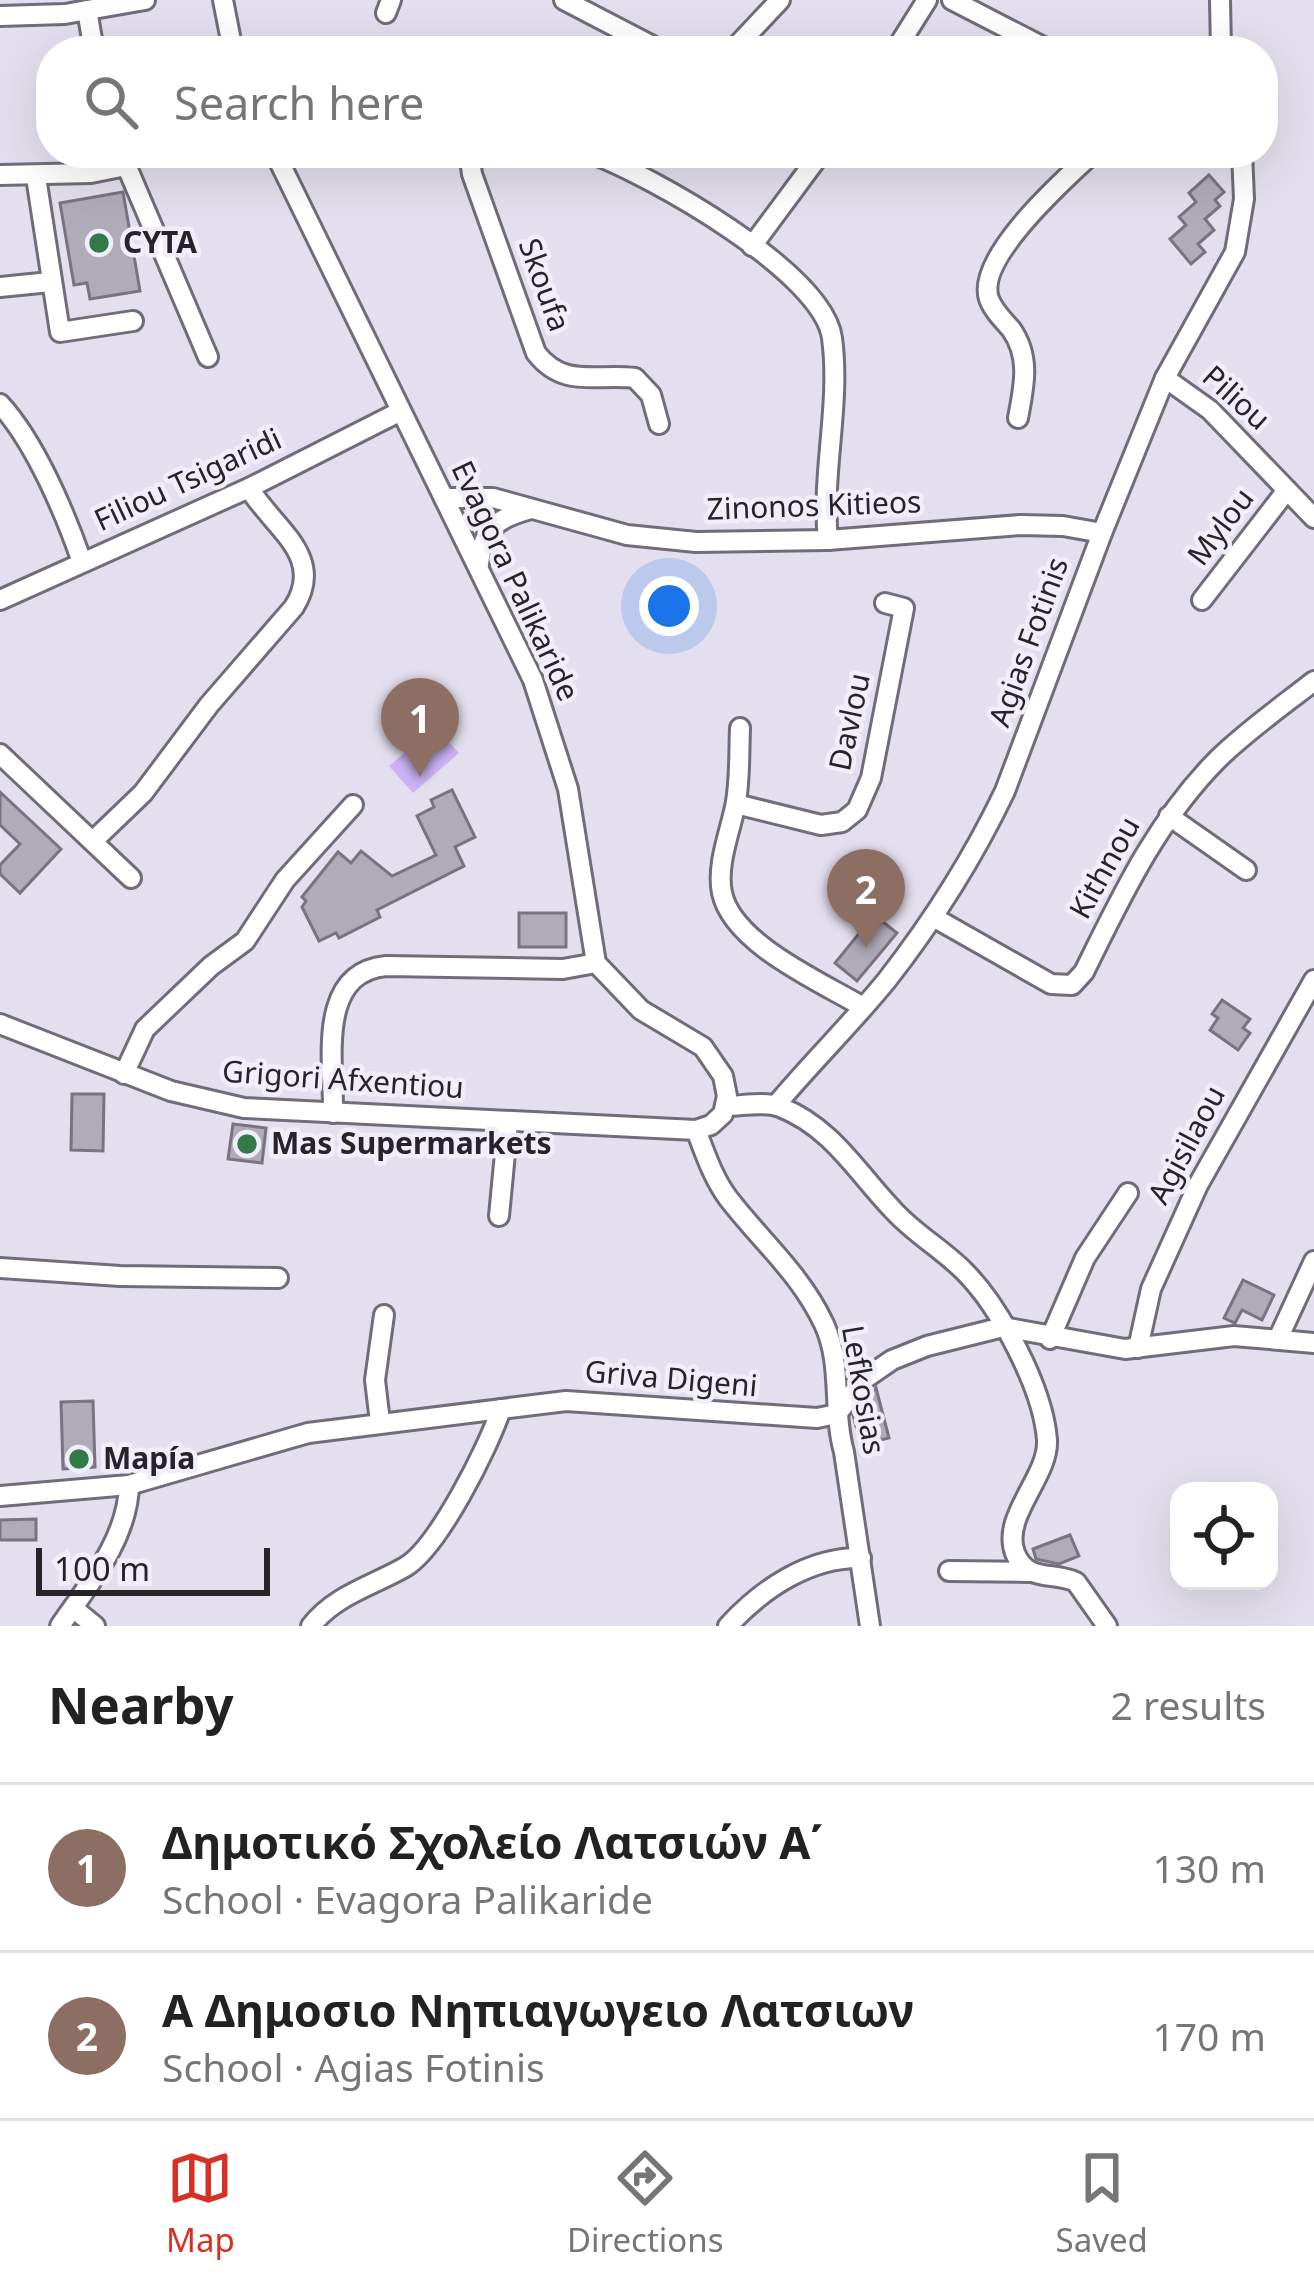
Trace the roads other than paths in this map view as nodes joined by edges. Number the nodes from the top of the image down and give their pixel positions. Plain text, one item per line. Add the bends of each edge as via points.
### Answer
1 (145, 0) edge
2 (223, 0) edge
3 (564, 0) edge
4 (927, 0) edge
5 (952, 0) edge
6 (1220, 0) edge
7 (767, 4) edge
8 (87, 10) junction
9 (0, 16) edge
10 (91, 36) edge
11 (230, 36) edge
12 (633, 36) edge
13 (742, 36) edge
14 (904, 36) edge
15 (1022, 36) edge
16 (1221, 36) edge
17 (103, 168) edge
18 (126, 168) edge
19 (282, 168) edge
20 (471, 168) edge
21 (644, 168) edge
22 (810, 168) edge
23 (1079, 168) edge
24 (1243, 168) edge
25 (0, 176) edge
26 (36, 176) junction
27 (752, 246) junction
28 (50, 282) junction
29 (0, 287) edge
30 (134, 321) dead end
31 (208, 357) dead end
32 (1166, 378) junction
33 (0, 404) edge
34 (399, 412) junction
35 (1018, 418) dead end
36 (659, 424) dead end
37 (249, 488) junction
38 (1287, 490) junction
39 (444, 498) junction
40 (531, 509) junction
41 (1314, 518) edge
42 (1102, 533) junction
43 (828, 540) junction
44 (82, 562) junction
45 (479, 567) junction
46 (0, 600) edge
47 (1202, 600) dead end
48 (885, 603) dead end
49 (1314, 681) edge
50 (740, 728) dead end
51 (0, 754) edge
52 (736, 804) junction
53 (353, 805) dead end
54 (1169, 816) junction
55 (92, 841) junction
56 (1246, 870) dead end
57 (131, 878) dead end
58 (933, 917) junction
59 (596, 963) junction
60 (1314, 980) edge
61 (863, 1007) junction
62 (0, 1024) edge
63 (124, 1074) junction
64 (776, 1105) junction
65 (726, 1106) junction
66 (333, 1113) junction
67 (508, 1122) junction
68 (696, 1130) junction
69 (1128, 1193) dead end
70 (499, 1216) dead end
71 (1314, 1261) edge
72 (0, 1268) edge
73 (278, 1277) dead end
74 (384, 1315) dead end
75 (1004, 1328) junction
76 (1050, 1339) junction
77 (1278, 1339) junction
78 (1314, 1343) edge
79 (1138, 1348) junction
80 (501, 1408) junction
81 (836, 1414) junction
82 (380, 1422) junction
83 (129, 1485) junction
84 (0, 1496) edge
85 (861, 1558) junction
86 (949, 1571) dead end
87 (1031, 1572) junction
88 (73, 1607) junction
89 (60, 1626) edge
90 (95, 1626) edge
91 (311, 1626) edge
92 (728, 1626) edge
93 (870, 1626) edge
94 (1107, 1626) edge

1 - 8 street
2 - 11 street
3 - 12 street
4 - 14 street
5 - 15 street
6 - 16 street
7 - 13 street
8 - 9 street
8 - 10 street
17 - 26 street
18 - 31 street
19 - 34 street, Evagora Palikaride
20 - 36 street, Skoufa via 536,353 570,377 634,378 651,395
21 - 27 street
22 - 27 street
23 - 35 street via 1015,234 988,279 990,300 1025,362
24 - 32 street, Agias Fotinis via 1234,251
25 - 26 street
26 - 28 street
27 - 43 street via 812,296 829,324
28 - 29 street
28 - 30 street via 60,332
32 - 38 street, Piliou via 1210,410
32 - 42 street, Agias Fotinis
33 - 44 street
34 - 37 street, Filiou Tsigaridi
34 - 39 street, Evagora Palikaride
37 - 44 street, Filiou Tsigaridi
37 - 55 street via 303,556 303,591 143,794
38 - 41 street, Piliou
38 - 47 street, Mylou
39 - 40 street, Zinonos Kitieos via 493,498
39 - 45 street, Evagora Palikaride
40 - 43 street, Zinonos Kitieos via 658,539
40 - 45 street via 493,525
42 - 43 street, Zinonos Kitieos via 1017,525
42 - 58 street, Agias Fotinis via 1005,791
44 - 46 street, Filiou Tsigaridi
45 - 59 street, Evagora Palikaride via 557,750
48 - 52 street, Davlou via 904,608 871,778 856,810 821,825
49 - 54 street, Kithnou via 1219,758
50 - 52 street
51 - 55 street
52 - 61 street via 721,883 734,918 753,940
53 - 63 street via 285,880 245,940 145,1029
54 - 56 street
54 - 58 street, Kithnou via 1072,985 1051,984
55 - 57 street
58 - 61 street, Agias Fotinis
59 - 65 street via 628,1000 712,1055
59 - 66 street via 360,972 338,998
60 - 79 street, Agisilaou via 1198,1185 1150,1289
61 - 64 street, Agias Fotinis
62 - 63 street, Grigori Afxentiou
63 - 66 street, Grigori Afxentiou via 227,1105
64 - 65 street
64 - 75 street via 848,1156 904,1222 967,1274
65 - 68 street
66 - 67 street, Grigori Afxentiou
67 - 68 street, Grigori Afxentiou
67 - 70 street
68 - 81 street, Lefkosias via 720,1186 823,1323 835,1364
69 - 76 street via 1085,1258
71 - 77 street
72 - 73 street
74 - 82 street via 375,1380
75 - 76 street
75 - 81 street via 892,1360
75 - 87 street via 1021,1350 1047,1438 1013,1534
76 - 79 street
77 - 78 street
77 - 79 street
80 - 81 street, Griva Digeni via 577,1400 768,1417
80 - 82 street, Griva Digeni
80 - 91 street via 480,1461 418,1558 341,1599
81 - 85 street, Lefkosias
82 - 83 street, Griva Digeni via 308,1433
83 - 84 street, Griva Digeni
83 - 88 street via 118,1534
85 - 92 street via 805,1568
85 - 93 street, Lefkosias
86 - 87 street
87 - 94 street via 1076,1582
88 - 89 street
88 - 90 street

